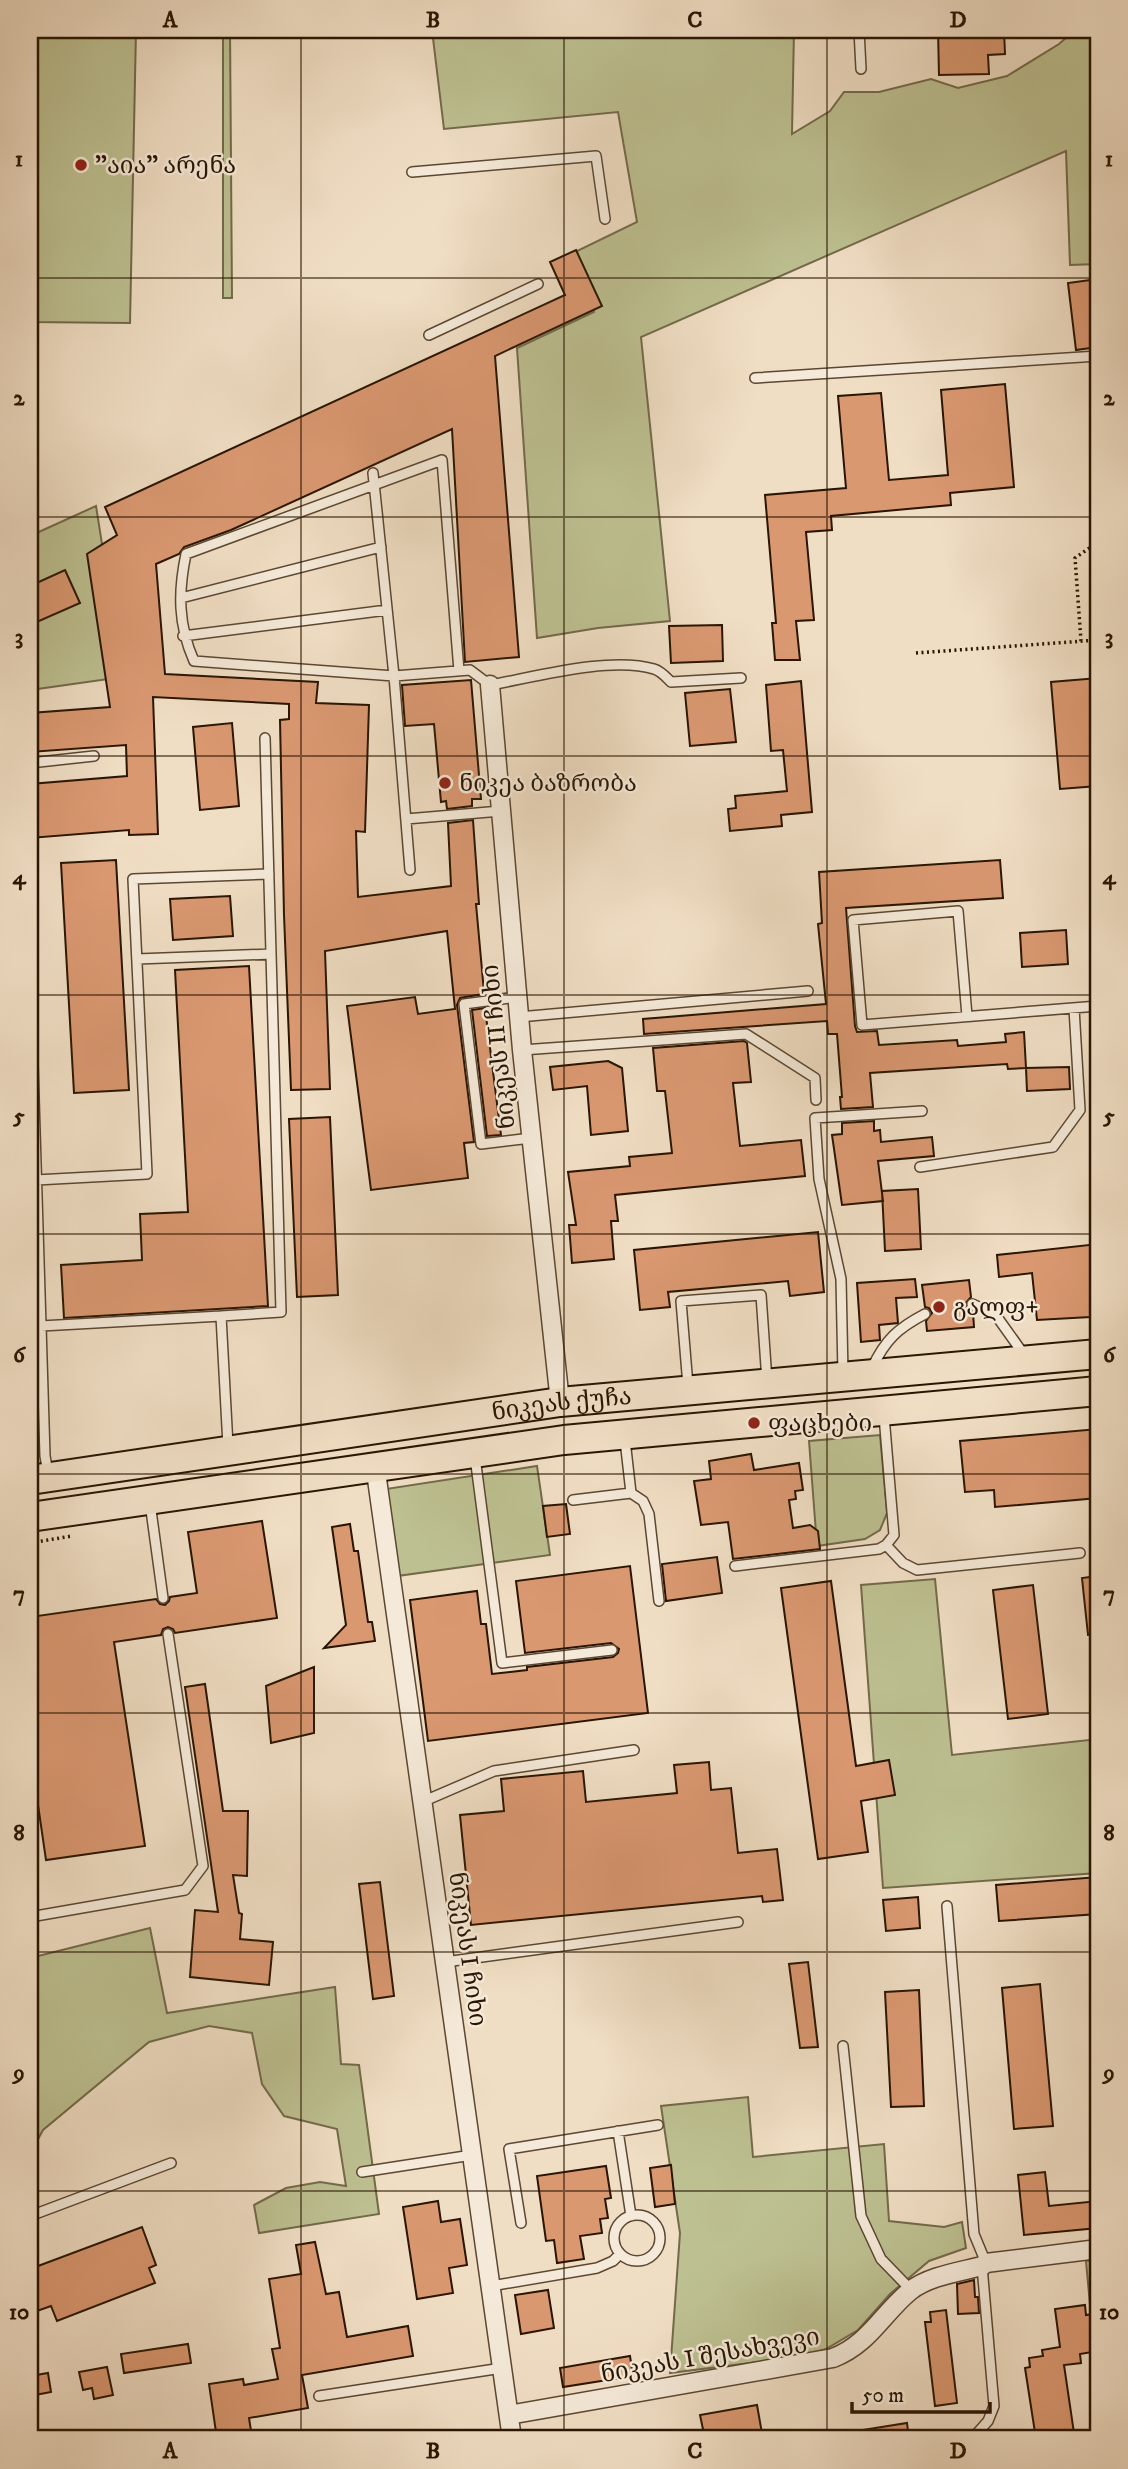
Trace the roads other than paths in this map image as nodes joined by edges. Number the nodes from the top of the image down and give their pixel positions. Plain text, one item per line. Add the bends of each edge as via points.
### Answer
1 (859, 30) edge
2 (861, 69) dead end
3 (412, 172) dead end
4 (605, 219) dead end
5 (538, 284) dead end
6 (429, 335) dead end
7 (1098, 356) edge
8 (755, 378) dead end
9 (373, 473) dead end
10 (374, 486) junction
11 (380, 547) junction
12 (181, 598) junction
13 (387, 610) junction
14 (183, 636) junction
15 (459, 671) junction
16 (394, 676) junction
17 (741, 678) dead end
18 (490, 685) junction
19 (265, 738) dead end
20 (94, 756) dead end
21 (30, 763) edge
22 (501, 811) junction
23 (406, 819) junction
24 (410, 870) dead end
25 (269, 874) junction
26 (271, 954) junction
27 (137, 959) junction
28 (30, 968) edge
29 (808, 991) dead end
30 (517, 997) junction
31 (1098, 1006) edge
32 (1074, 1008) junction
33 (967, 1016) junction
34 (519, 1017) junction
35 (522, 1050) junction
36 (816, 1100) dead end
37 (922, 1111) dead end
38 (531, 1138) junction
39 (920, 1167) dead end
40 (36, 1180) junction
41 (972, 1304) dead end
42 (925, 1314) dead end
43 (221, 1316) junction
44 (41, 1326) junction
45 (1098, 1354) edge
46 (1027, 1360) junction
47 (856, 1375) junction
48 (768, 1384) junction
49 (688, 1391) junction
50 (1098, 1391) edge
51 (560, 1402) junction
52 (884, 1410) junction
53 (624, 1434) junction
54 (228, 1451) junction
55 (475, 1452) junction
56 (374, 1465) junction
57 (39, 1479) edge
58 (631, 1493) junction
59 (149, 1498) junction
60 (573, 1500) dead end
61 (30, 1517) edge
62 (886, 1545) junction
63 (1080, 1553) dead end
64 (735, 1566) dead end
65 (163, 1598) dead end
66 (659, 1601) dead end
67 (168, 1634) dead end
68 (612, 1650) dead end
69 (634, 1750) dead end
70 (422, 1802) junction
71 (947, 1906) dead end
72 (30, 1917) edge
73 (737, 1922) dead end
74 (445, 1962) junction
75 (843, 2046) dead end
76 (658, 2125) dead end
77 (618, 2131) junction
78 (472, 2155) junction
79 (171, 2163) dead end
80 (362, 2172) dead end
81 (30, 2216) edge
82 (632, 2216) junction
83 (521, 2224) dead end
84 (1098, 2249) edge
85 (620, 2253) junction
86 (984, 2264) junction
87 (491, 2286) junction
88 (911, 2290) junction
89 (502, 2368) junction
90 (319, 2396) dead end
91 (509, 2415) junction
92 (512, 2439) edge
93 (972, 2439) edge

1 - 2 lane
3 - 4 lane via 596,156
5 - 6 lane
7 - 8 lane
9 - 10 lane
10 - 11 lane
10 - 12 lane via 186,554
10 - 15 lane via 442,460
11 - 12 lane
11 - 13 lane
12 - 14 lane
13 - 14 lane
13 - 16 lane
14 - 16 lane via 194,661
15 - 16 lane
15 - 18 lane via 470,670
16 - 23 lane
17 - 18 lane via 671,682 657,669 628,664
18 - 22 street, ნიკეას II ჩიხი
19 - 25 lane
20 - 21 lane
22 - 23 lane
22 - 30 street, ნიკეას II ჩიხი
23 - 24 lane
25 - 26 lane
25 - 27 lane via 134,879
26 - 27 lane
26 - 43 lane via 281,1312
27 - 40 lane via 148,1174
28 - 40 lane
29 - 34 lane
30 - 34 street, ნიკეას II ჩიხი
30 - 38 lane via 464,1004 481,1144
31 - 32 lane
32 - 33 lane
32 - 39 lane via 1080,1110 1053,1147
33 - 33 lane via 958,911 853,920 862,1025
34 - 35 street, ნიკეას II ჩიხი
35 - 36 lane via 746,1034 815,1078
35 - 38 street, ნიკეას II ჩიხი
37 - 47 lane via 816,1118 819,1179
38 - 51 street, ნიკეას II ჩიხი
40 - 44 lane
41 - 46 lane via 995,1314
42 - 47 lane via 900,1327
43 - 44 lane
43 - 54 lane
44 - 57 lane via 45,1457
45 - 46 main road, ნიკეას ქუჩა
46 - 47 main road, ნიკეას ქუჩა
47 - 48 main road, ნიკეას ქუჩა
48 - 49 main road, ნიკეას ქუჩა
48 - 49 lane via 761,1295 681,1301
49 - 51 main road, ნიკეას ქუჩა
50 - 52 main road, ნიკეას ქუჩა
51 - 54 main road, ნიკეას ქუჩა
52 - 53 main road, ნიკეას ქუჩა
52 - 62 lane via 894,1535
53 - 55 main road, ნიკეას ქუჩა
53 - 58 lane
54 - 57 main road, ნიკეას ქუჩა
55 - 56 main road, ნიკეას ქუჩა
55 - 68 lane via 502,1663
56 - 59 main road, ნიკეას ქუჩა
56 - 70 street, ნიკეას I ჩიხი
58 - 60 lane
58 - 66 lane via 643,1501 649,1514
59 - 61 main road, ნიკეას ქუჩა
59 - 65 lane
62 - 63 lane via 917,1570
62 - 64 lane
67 - 72 lane via 203,1866 185,1890
69 - 70 lane via 494,1771
70 - 74 street, ნიკეას I ჩიხი
71 - 86 lane via 974,2234
73 - 74 lane
74 - 78 street, ნიკეას I ჩიხი
75 - 88 lane via 861,2216 881,2259
76 - 77 lane
77 - 82 lane
77 - 83 lane via 509,2150
78 - 80 lane
78 - 87 street, ნიკეას I ჩიხი
79 - 81 lane
82 - 85 lane via 615,2232
82 - 85 lane via 646,2217 657,2227 660,2241 653,2254 641,2261
84 - 86 street, ნიკეას I შესახვევი
85 - 87 lane via 597,2268
86 - 88 street, ნიკეას I შესახვევი
86 - 93 lane via 994,2406
87 - 89 street, ნიკეას I ჩიხი
88 - 91 street, ნიკეას I შესახვევი via 864,2340 833,2358
89 - 90 lane
89 - 91 street, ნიკეას I ჩიხი
91 - 92 street, ნიკეას I ჩიხი

